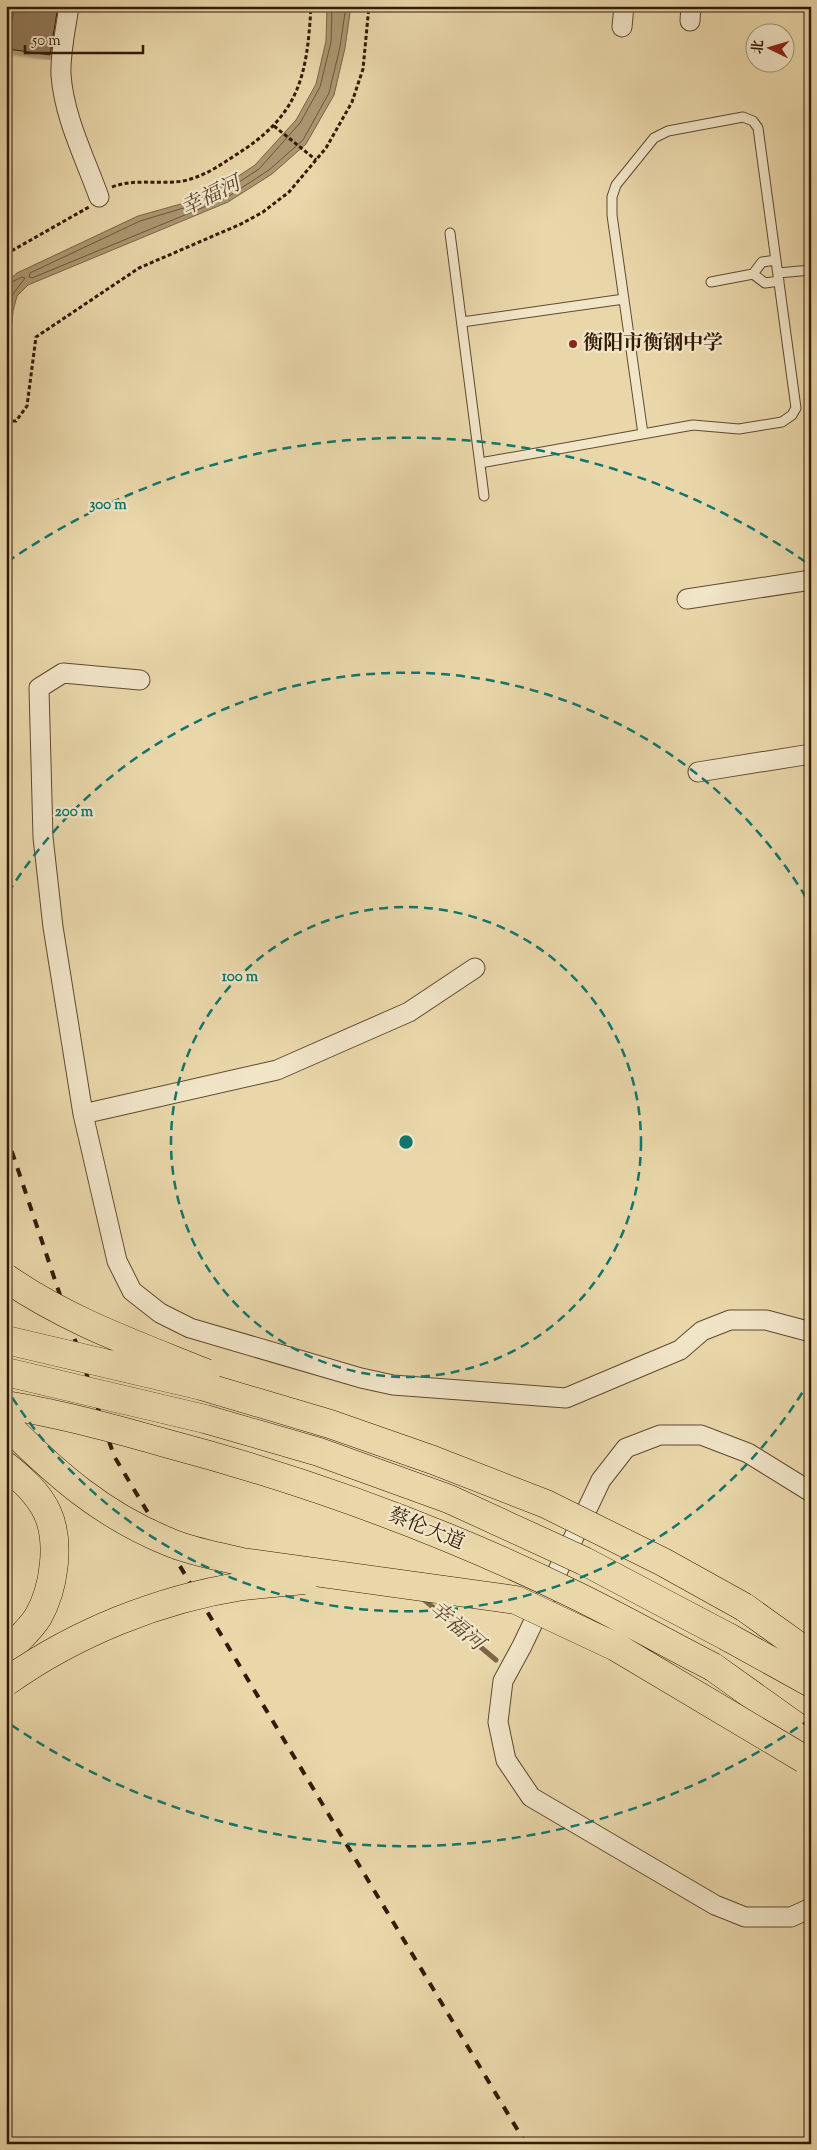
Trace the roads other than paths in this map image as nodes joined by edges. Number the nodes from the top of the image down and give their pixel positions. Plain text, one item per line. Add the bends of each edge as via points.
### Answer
1 (69, 6) edge
2 (624, 6) edge
3 (622, 27) dead end
4 (99, 197) road end
5 (450, 233) dead end
6 (776, 260) junction
7 (811, 270) edge
8 (753, 274) junction
9 (778, 277) junction
10 (711, 282) dead end
11 (624, 299) junction
12 (462, 322) junction
13 (643, 434) junction
14 (480, 463) junction
15 (484, 496) dead end
16 (811, 580) edge
17 (687, 599) dead end
18 (140, 680) dead end
19 (811, 754) edge
20 (698, 772) dead end
21 (475, 968) dead end
22 (83, 1114) junction
23 (6, 1278) edge
24 (811, 1332) edge
25 (6, 1340) edge
26 (6, 1372) edge
27 (6, 1405) edge
28 (6, 1424) edge
29 (330, 1424) junction
30 (6, 1466) edge
31 (811, 1492) edge
32 (364, 1578) junction
33 (8, 1649) edge
34 (811, 1655) edge
35 (6, 1682) edge
36 (811, 1683) edge
37 (809, 1752) edge
38 (811, 1908) edge

1 - 4 street via 61,75 69,115
2 - 3 street
5 - 12 lane
6 - 8 lane via 762,262
6 - 9 lane
6 - 11 lane via 758,128 753,121 743,117 668,131 654,138 616,185 612,197
7 - 9 lane
8 - 9 lane via 765,283
8 - 10 lane
9 - 13 lane via 796,408 792,415 782,422 738,429 693,425
11 - 12 lane
11 - 13 lane
12 - 14 lane
13 - 14 lane
14 - 15 lane
16 - 17 street
18 - 22 street via 63,673 39,688 43,837 53,927
19 - 20 street
21 - 22 street via 409,1012 277,1070
22 - 24 street via 117,1261 132,1291 160,1313 190,1328 393,1385 566,1398 680,1350 702,1332 730,1320 766,1320
23 - 29 highway, bridge via 43,1303 84,1324
25 - 29 highway, bridge via 202,1386
26 - 36 highway, 蔡伦大道, bridge via 204,1419 319,1452 449,1499 584,1561
27 - 37 highway, 蔡伦大道, bridge via 61,1414 219,1457 347,1499 434,1532 571,1593 713,1667 756,1698
28 - 32 highway, bridge via 85,1496 169,1542 242,1562
29 - 34 highway, bridge via 546,1504 663,1562 744,1607
30 - 33 highway via 27,1483 48,1513 56,1549 52,1581 38,1618
31 - 38 street via 748,1454 701,1435 660,1435 626,1448 601,1480 503,1681 498,1722 506,1760 531,1797 715,1905 745,1917 791,1917
32 - 35 highway, bridge via 242,1587 175,1601 107,1625 59,1649
32 - 37 highway, bridge via 516,1600 616,1647

